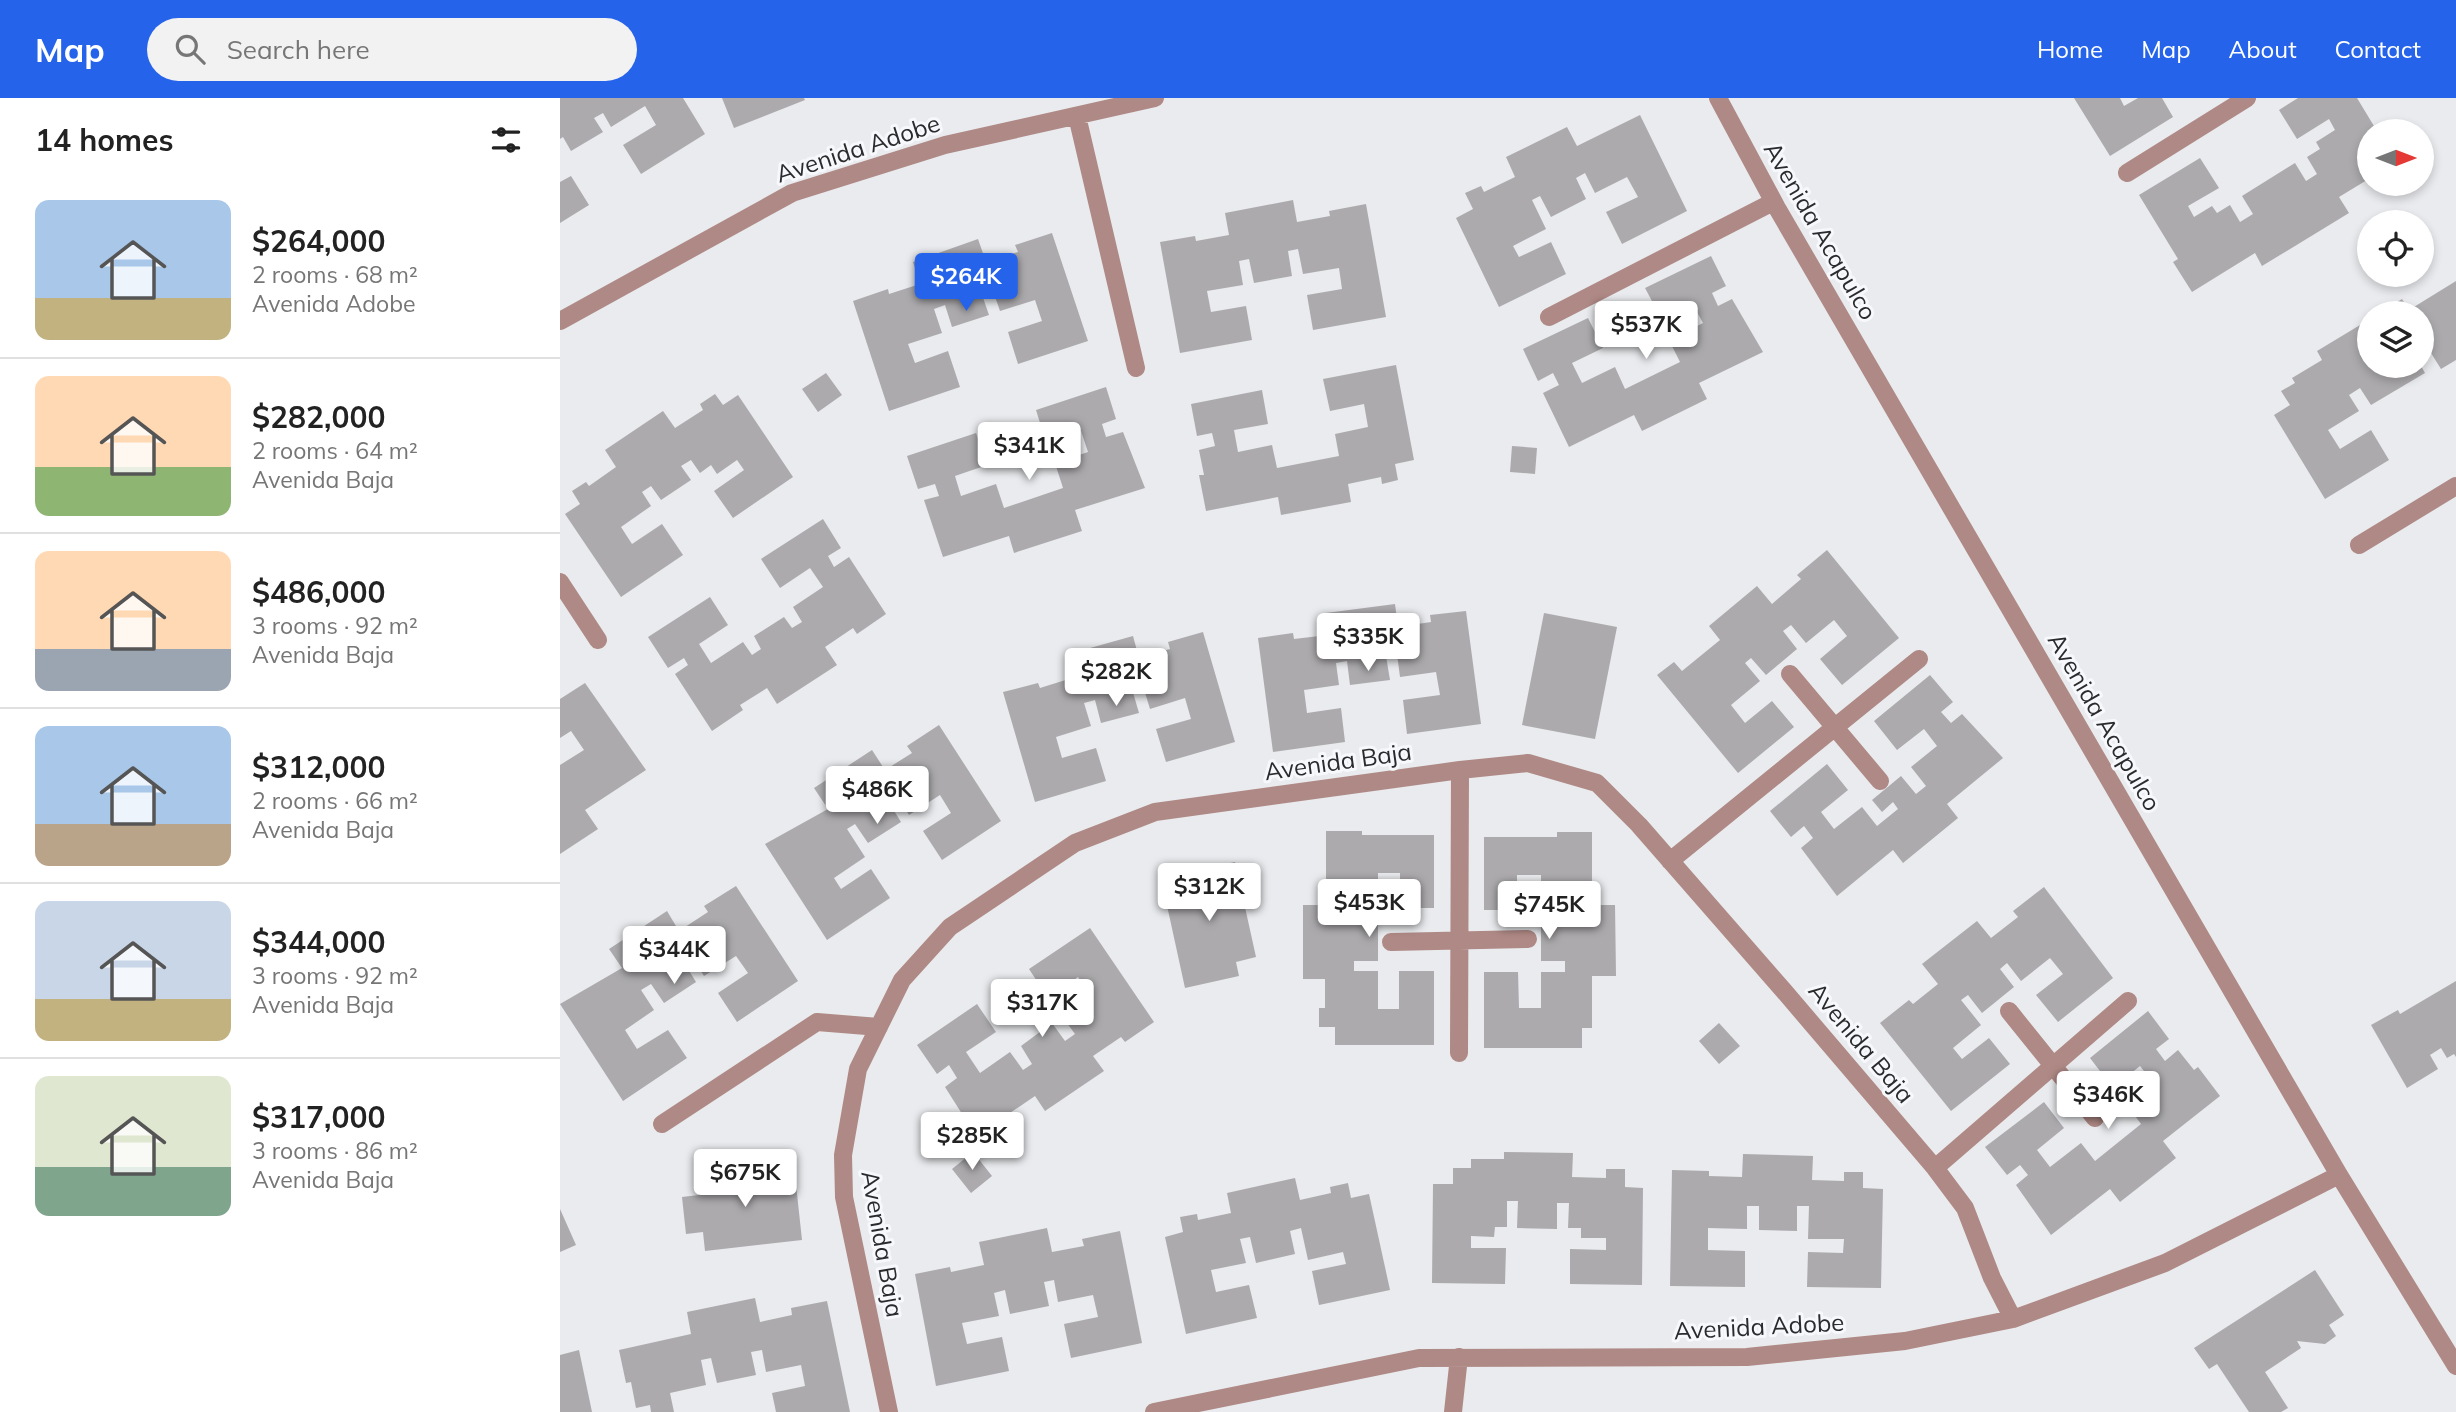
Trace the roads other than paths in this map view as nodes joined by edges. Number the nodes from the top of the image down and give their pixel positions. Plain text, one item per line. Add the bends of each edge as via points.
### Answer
1 (1155, 98) edge
2 (1718, 98) edge
3 (2247, 98) edge
4 (1077, 116) junction
5 (2127, 173) dead end
6 (1773, 202) junction
7 (1549, 317) dead end
8 (560, 321) edge
9 (1136, 368) dead end
10 (2456, 486) edge
11 (2359, 545) dead end
12 (560, 582) edge
13 (598, 640) dead end
14 (1919, 659) dead end
15 (1790, 674) dead end
16 (1835, 728) junction
17 (1460, 769) junction
18 (1880, 781) dead end
19 (1670, 861) junction
20 (1528, 939) dead end
21 (1460, 940) junction
22 (1391, 942) dead end
23 (2128, 1001) dead end
24 (2009, 1011) dead end
25 (879, 1027) junction
26 (1459, 1053) dead end
27 (2053, 1065) junction
28 (2095, 1118) dead end
29 (662, 1124) dead end
30 (1935, 1168) junction
31 (2339, 1175) junction
32 (2013, 1319) junction
33 (1459, 1357) junction
34 (2456, 1366) edge
35 (889, 1412) edge
36 (1154, 1412) edge
37 (1453, 1412) edge

1 - 4 street, Avenida Adobe
2 - 6 street, Avenida Acapulco
3 - 5 street
4 - 8 street, Avenida Adobe via 945,145 792,193
4 - 9 street
6 - 7 street
6 - 31 street, Avenida Acapulco
10 - 11 street
12 - 13 street
14 - 16 street
15 - 16 street
16 - 18 street
16 - 19 street
17 - 19 street, Avenida Baja via 1528,763 1597,783
17 - 21 street
17 - 25 street, Avenida Baja via 1155,812 1076,843 950,927 902,980
19 - 30 street, Avenida Baja
20 - 21 street
21 - 22 street
21 - 26 street
23 - 27 street
24 - 27 street
25 - 29 street via 817,1022
25 - 35 street, Avenida Baja via 858,1069 843,1155 844,1197
27 - 28 street
27 - 30 street
30 - 32 street, Avenida Baja via 1965,1208
31 - 32 street, Avenida Adobe via 2165,1263
31 - 34 street, Avenida Acapulco
32 - 33 street, Avenida Adobe via 1905,1340 1747,1357
33 - 36 street, Avenida Adobe via 1419,1359
33 - 37 street

